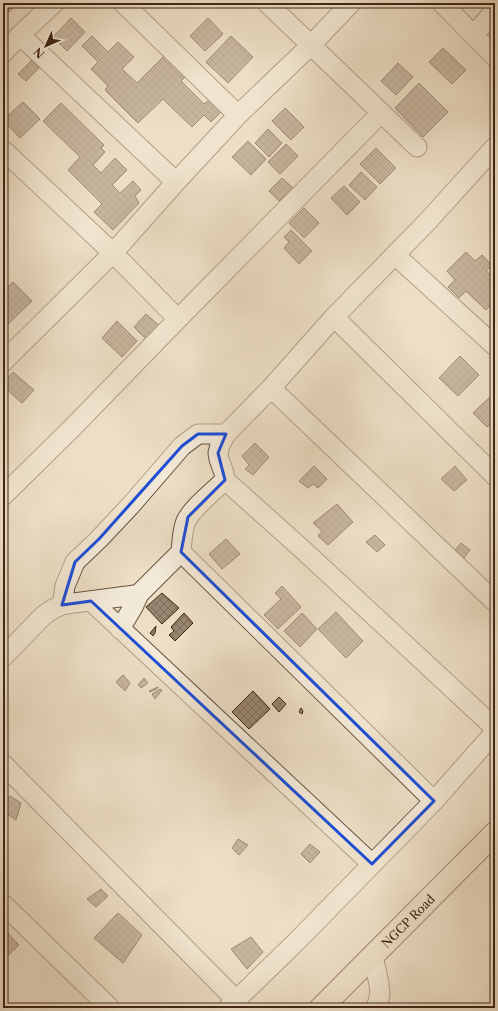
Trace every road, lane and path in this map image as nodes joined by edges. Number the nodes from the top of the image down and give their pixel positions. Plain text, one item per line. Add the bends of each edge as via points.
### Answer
1 (54, 3) edge
2 (123, 3) edge
3 (267, 3) edge
4 (351, 3) edge
5 (442, 3) edge
6 (495, 10) edge
7 (20, 35) junction
8 (474, 35) junction
9 (311, 45) junction
10 (3, 53) edge
11 (495, 57) edge
12 (381, 113) junction
13 (238, 115) junction
14 (495, 147) edge
15 (417, 148) dead end
16 (3, 150) edge
17 (176, 182) junction
18 (113, 253) junction
19 (396, 254) junction
20 (334, 317) junction
21 (178, 319) junction
22 (495, 346) edge
23 (5, 356) edge
24 (271, 388) junction
25 (226, 434) junction
26 (495, 476) edge
27 (225, 480) junction
28 (3, 496) edge
29 (181, 552) junction
30 (139, 594) junction
31 (91, 601) junction
32 (495, 602) edge
33 (62, 605) junction
34 (120, 629) junction
35 (3, 657) edge
36 (495, 728) edge
37 (495, 732) edge
38 (3, 764) edge
39 (434, 801) junction
40 (495, 833) edge
41 (372, 864) junction
42 (3, 904) edge
43 (374, 955) junction
44 (232, 1004) edge
45 (383, 1004) edge
46 (110, 1008) edge
47 (320, 1008) edge

1 - 7 street
2 - 13 street
3 - 9 street
4 - 9 street
5 - 8 street
6 - 8 street
7 - 10 street
7 - 17 street
8 - 11 street
9 - 12 street
9 - 13 street
12 - 15 street
12 - 21 street
13 - 17 street
14 - 19 street
16 - 18 street
17 - 18 street
18 - 21 street
18 - 23 street
19 - 20 street
19 - 22 street
20 - 24 street
20 - 26 street
21 - 28 street
24 - 25 street
24 - 32 street
25 - 27 street via 218,453
25 - 33 street via 198,434 182,446 104,534 74,562 65,586
27 - 29 street via 188,517
27 - 36 street
29 - 30 street
29 - 39 street
30 - 31 street
30 - 34 street
31 - 33 street
31 - 34 street
33 - 35 street via 44,615
34 - 41 street
37 - 39 street
38 - 44 street
39 - 41 street
40 - 43 main road, NGCP Road
41 - 44 street
42 - 46 street
43 - 45 street
43 - 47 main road, NGCP Road

